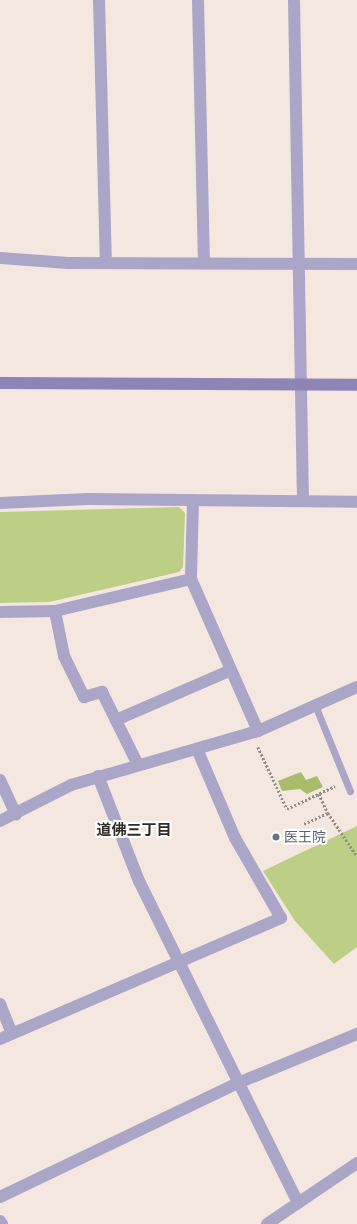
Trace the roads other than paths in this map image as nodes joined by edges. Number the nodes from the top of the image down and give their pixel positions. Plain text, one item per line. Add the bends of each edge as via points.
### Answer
1 (99, 0) edge
2 (198, 0) edge
3 (294, 0) edge
4 (0, 258) edge
5 (106, 262) junction
6 (204, 263) junction
7 (300, 264) junction
8 (357, 264) edge
9 (0, 383) edge
10 (301, 384) junction
11 (357, 385) edge
12 (193, 500) junction
13 (303, 501) junction
14 (357, 502) edge
15 (0, 503) edge
16 (191, 579) junction
17 (55, 611) junction
18 (0, 612) edge
19 (231, 670) junction
20 (356, 691) edge
21 (315, 705) junction
22 (116, 720) junction
23 (255, 732) junction
24 (197, 749) junction
25 (138, 765) junction
26 (98, 776) junction
27 (0, 780) edge
28 (350, 791) dead end
29 (16, 814) junction
30 (0, 821) edge
31 (178, 962) junction
32 (0, 1004) edge
33 (12, 1033) junction
34 (357, 1034) edge
35 (0, 1039) edge
36 (238, 1082) junction
37 (357, 1163) edge
38 (0, 1197) edge
39 (298, 1203) junction
40 (0, 1221) edge
41 (2, 1224) edge
42 (267, 1224) edge

1 - 5 street
2 - 6 street
3 - 7 street
4 - 5 street
5 - 6 street
6 - 7 street
7 - 8 street
7 - 10 street
9 - 10 street
10 - 11 street
10 - 13 street
12 - 13 street
12 - 15 street via 88,499
12 - 16 street
13 - 14 street
16 - 17 street
16 - 19 street
17 - 18 street
17 - 22 street via 64,656 84,697 102,692
19 - 22 street
19 - 23 street
20 - 21 street
21 - 23 street
21 - 28 lane
22 - 25 street
23 - 24 street
24 - 25 street
24 - 31 street via 235,838 281,918
25 - 26 street
26 - 29 street via 71,785
26 - 31 street via 139,881
27 - 29 street
29 - 30 street
31 - 33 street
31 - 36 street
32 - 33 street
33 - 35 street
34 - 36 street
36 - 38 street
36 - 39 street
37 - 39 street
39 - 42 street
40 - 41 street

